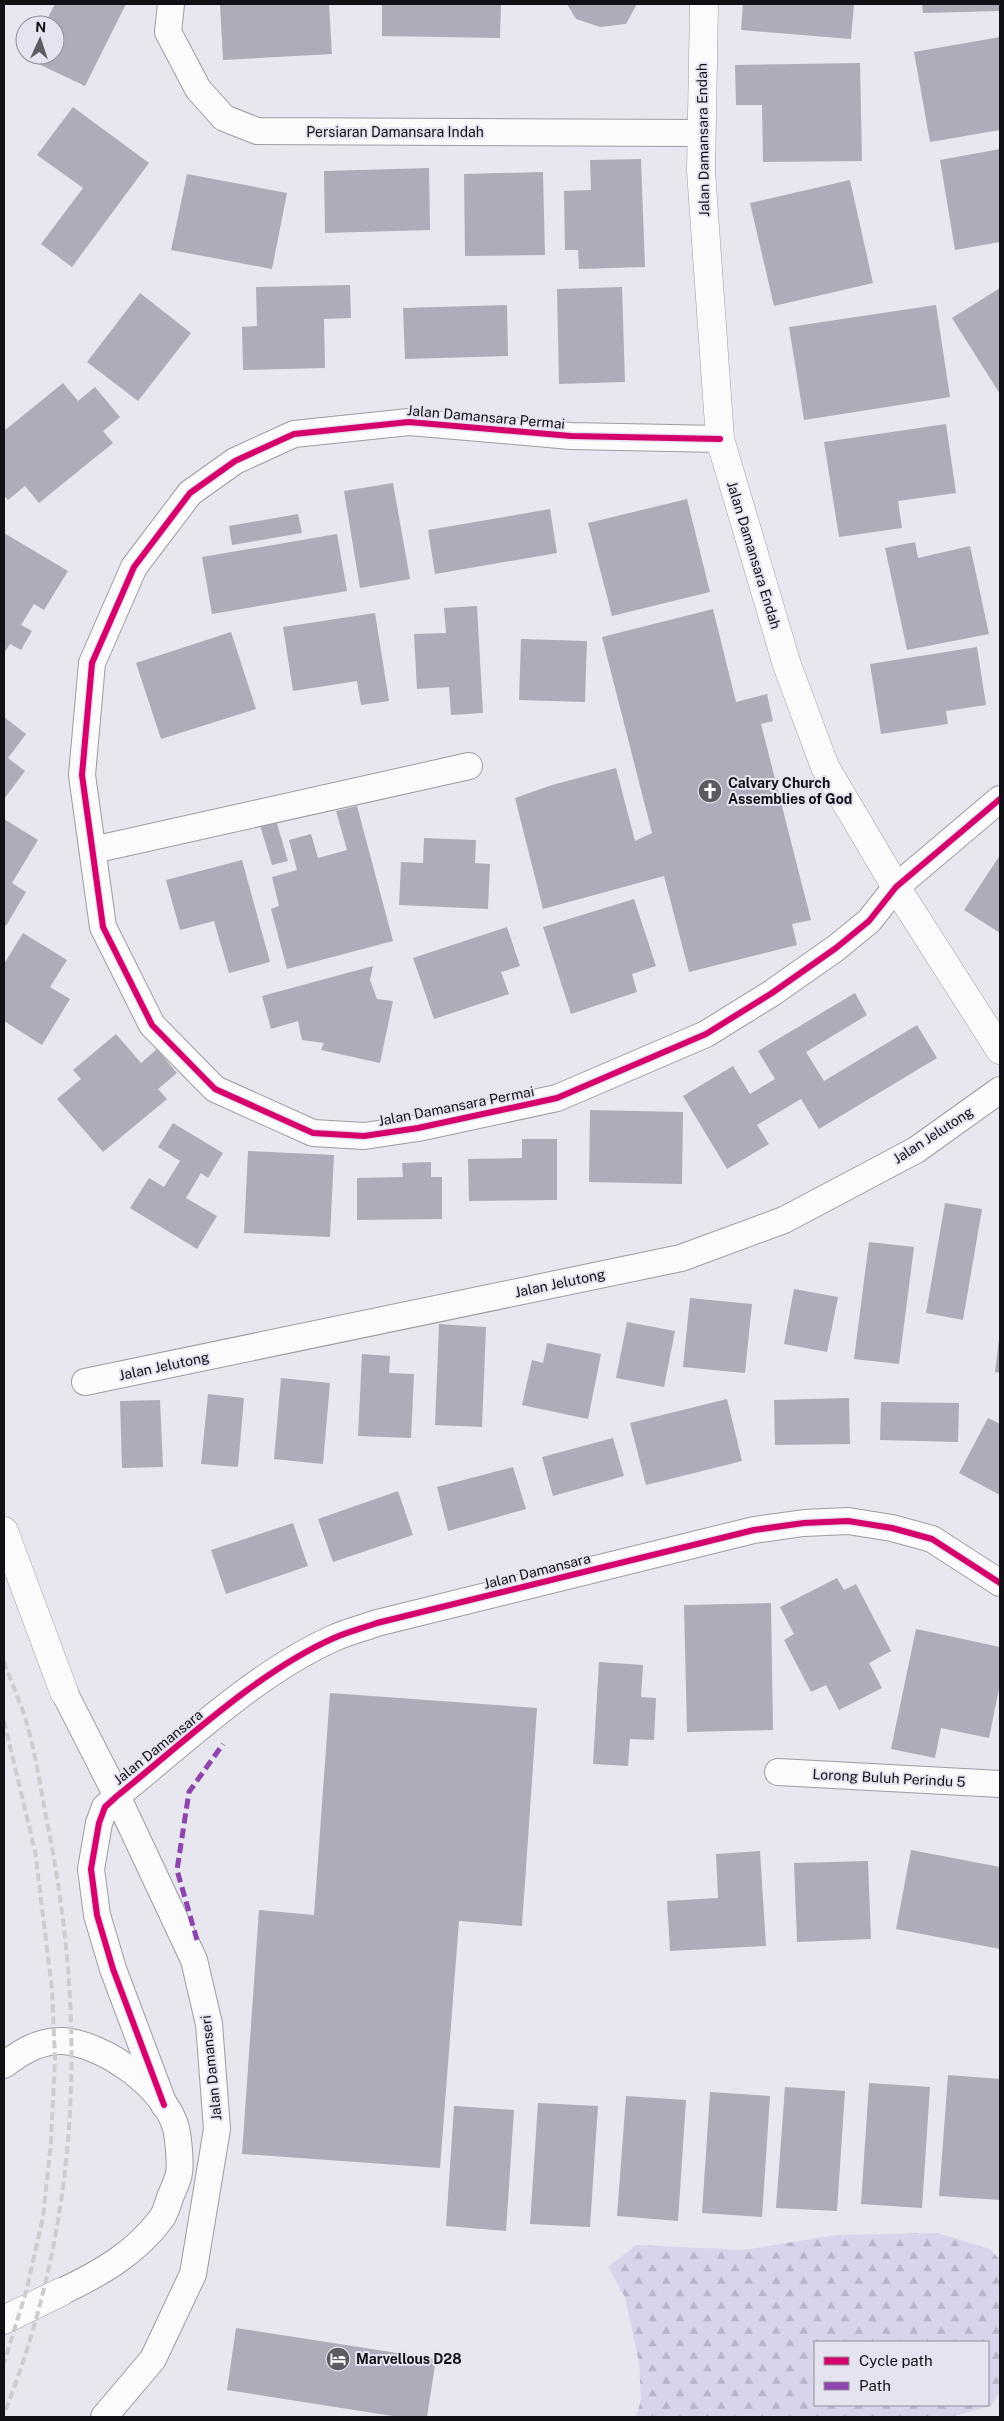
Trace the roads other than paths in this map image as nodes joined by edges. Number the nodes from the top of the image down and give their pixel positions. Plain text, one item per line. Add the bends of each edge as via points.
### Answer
1 (171, 4) edge
2 (704, 4) edge
3 (701, 132) junction
4 (720, 439) junction
5 (469, 766) dead end
6 (1000, 799) edge
7 (93, 850) junction
8 (896, 887) junction
9 (1000, 1050) edge
10 (1000, 1090) edge
11 (85, 1382) dead end
12 (4, 1531) edge
13 (1000, 1583) edge
14 (64, 1692) joint
15 (778, 1772) dead end
16 (1000, 1784) edge
17 (117, 1796) junction
18 (4, 2064) edge
19 (164, 2105) junction
20 (60, 2292) joint
21 (4, 2320) edge
22 (104, 2417) edge

1 - 3 street, Persiaran Damansara Indah via 168,32 198,89 224,118 257,131
2 - 3 main road, Jalan Damansara Endah
3 - 4 main road, Jalan Damansara Endah
4 - 7 street, Jalan Damansara Permai via 571,436 409,422 294,434 235,461 190,493 134,567 92,663 82,775
4 - 8 main road, Jalan Damansara Endah via 787,665 826,767
5 - 7 street
6 - 8 street, Jalan Damansara Permai
7 - 8 street, Jalan Damansara Permai via 103,927 152,1025 215,1089 313,1133 364,1136 418,1128 557,1098 706,1034 836,948 869,921
8 - 9 main road, Jalan Damansara Endah
10 - 11 street, Jalan Jelutong via 916,1150 784,1220 680,1258
12 - 14 main road
13 - 17 street, Jalan Damansara via 932,1539 892,1528 848,1521 754,1530 377,1623 334,1638 293,1660 242,1695
14 - 17 street, Jalan Damanseri
15 - 16 street, Lorong Buluh Perindu 5
17 - 19 street, Jalan Damansara via 105,1807 99,1823 90,1869 97,1915 113,1969
17 - 22 street, Jalan Damanseri via 194,1960 209,2024 217,2129 193,2274 153,2359
18 - 19 street via 26,2049 62,2041 92,2048 119,2060
19 - 20 street via 176,2127 179,2173 162,2218 134,2249 97,2275
20 - 21 main road

